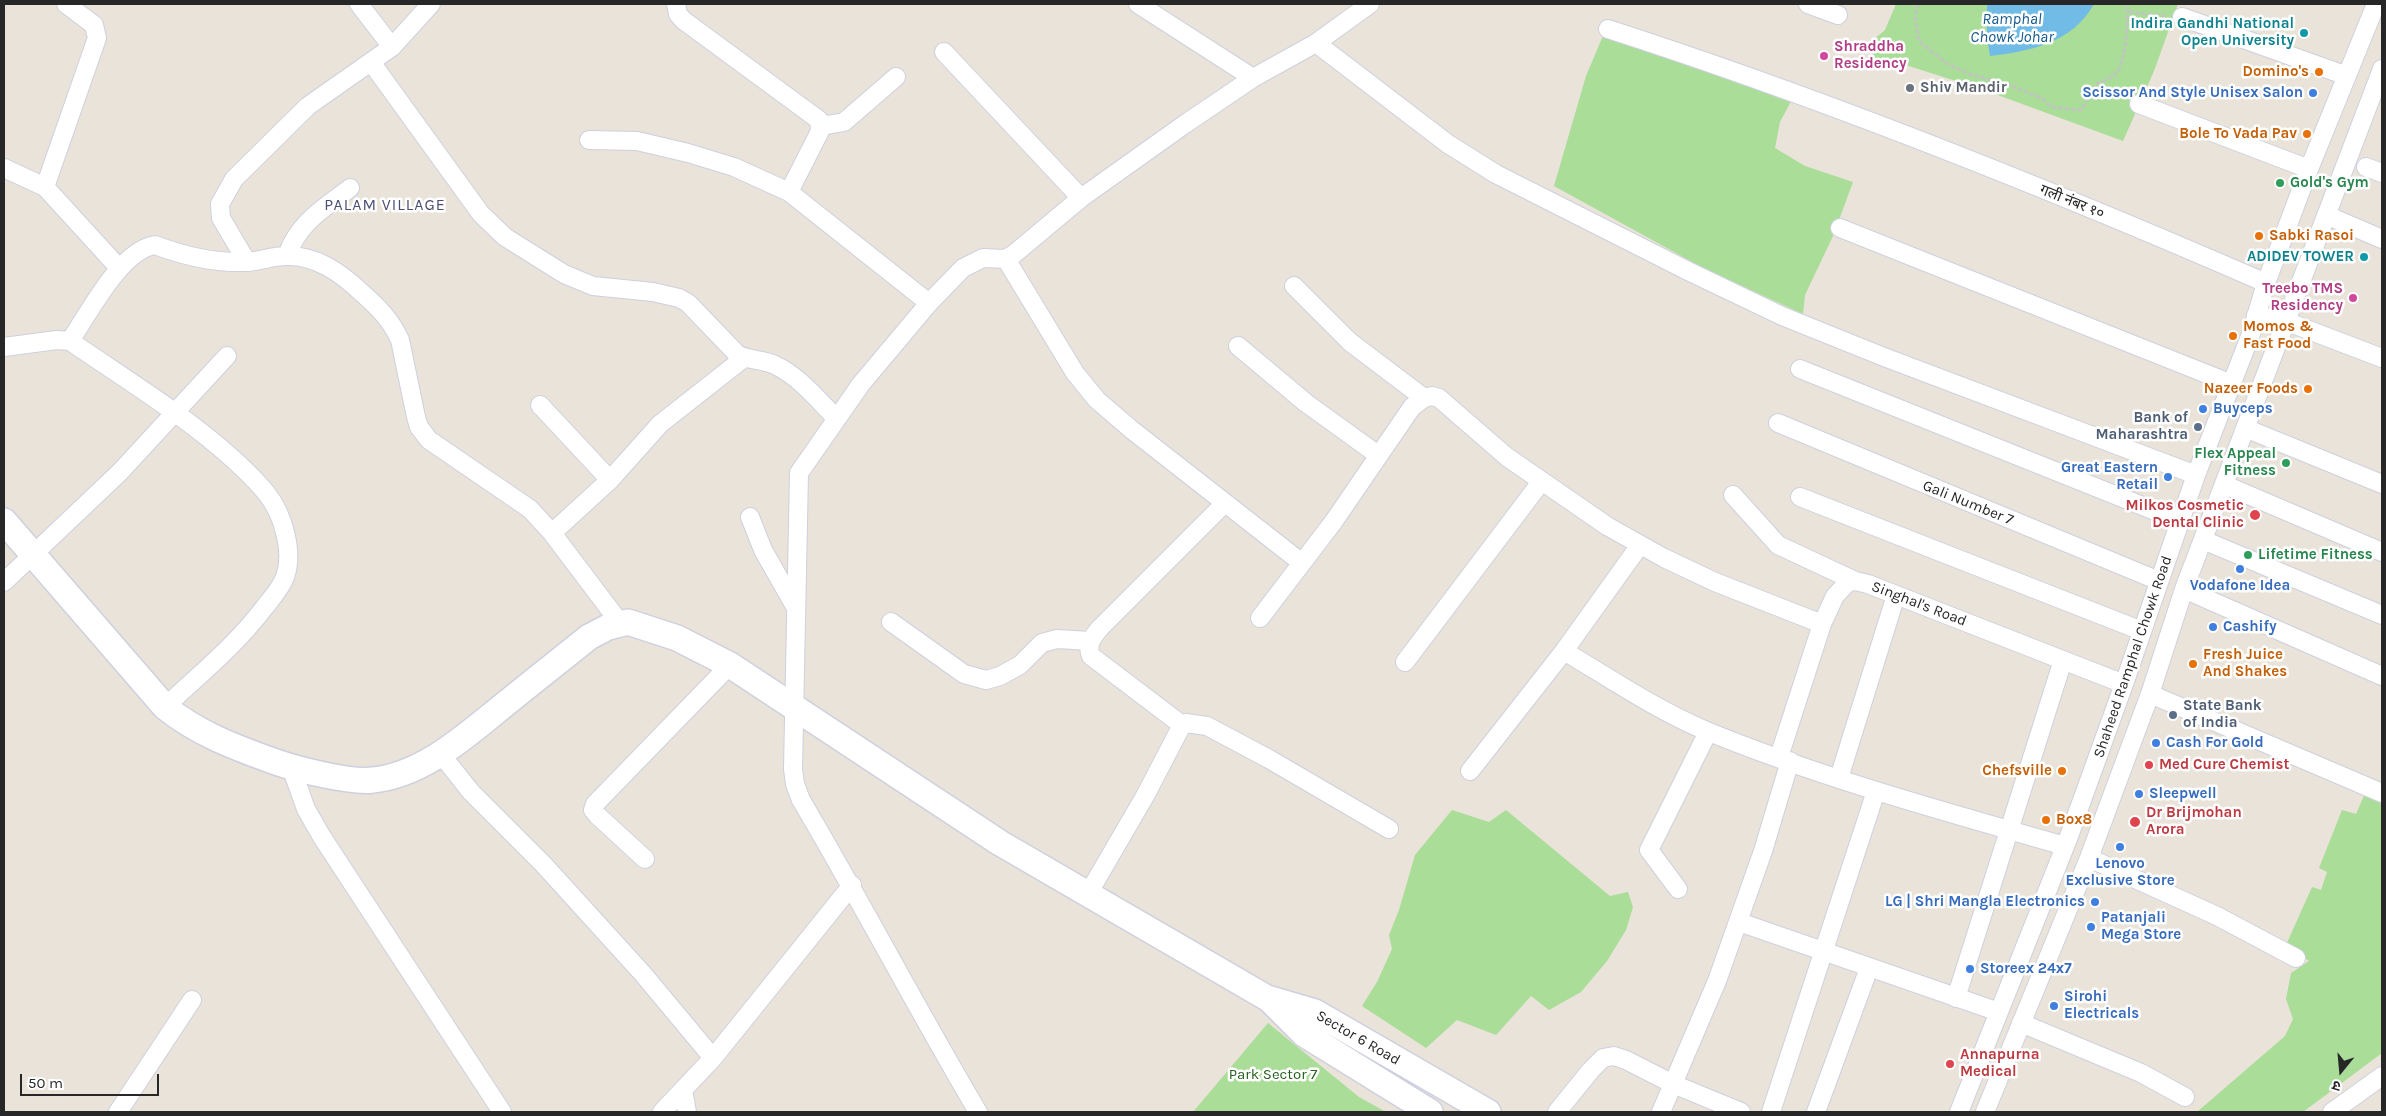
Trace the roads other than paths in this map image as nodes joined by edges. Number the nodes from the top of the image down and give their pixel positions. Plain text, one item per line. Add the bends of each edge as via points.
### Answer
1 (66, 4) edge
2 (359, 4) edge
3 (431, 4) edge
4 (676, 4) edge
5 (1138, 4) edge
6 (1370, 4) edge
7 (1808, 4) edge
8 (2376, 4) edge
9 (1838, 15) dead end
10 (2177, 17) road end
11 (1608, 29) dead end
12 (1316, 43) junction
13 (392, 47) junction
14 (944, 52) dead end
15 (371, 62) junction
16 (2382, 69) edge
17 (2347, 76) junction
18 (896, 77) dead end
19 (1253, 78) junction
20 (2139, 104) dead end
21 (821, 126) junction
22 (589, 140) dead end
23 (4, 168) edge
24 (2309, 169) junction
25 (45, 187) junction
26 (350, 188) dead end
27 (789, 192) junction
28 (1082, 198) junction
29 (2326, 215) junction
30 (1840, 228) dead end
31 (2382, 239) edge
32 (287, 255) junction
33 (1006, 259) junction
34 (247, 262) junction
35 (119, 268) junction
36 (2266, 283) junction
37 (1294, 286) dead end
38 (929, 303) junction
39 (2256, 314) junction
40 (2284, 321) junction
41 (70, 342) junction
42 (1238, 346) dead end
43 (4, 347) edge
44 (227, 356) dead end
45 (744, 358) junction
46 (2382, 358) edge
47 (1800, 370) dead end
48 (2232, 384) junction
49 (1424, 398) junction
50 (540, 405) dead end
51 (176, 413) junction
52 (837, 419) junction
53 (1778, 423) dead end
54 (2245, 428) junction
55 (1378, 455) junction
56 (2196, 475) junction
57 (610, 480) junction
58 (1541, 482) junction
59 (2382, 484) edge
60 (2225, 485) junction
61 (1734, 495) dead end
62 (1800, 497) dead end
63 (1225, 503) junction
64 (750, 517) dead end
65 (4, 521) edge
66 (2180, 521) junction
67 (552, 533) junction
68 (2204, 540) junction
69 (1640, 544) junction
70 (2382, 552) edge
71 (32, 553) junction
72 (1302, 563) junction
73 (1855, 581) junction
74 (2159, 581) junction
75 (4, 582) edge
76 (2184, 590) junction
77 (1896, 595) junction
78 (796, 608) junction
79 (2382, 615) edge
80 (1260, 618) dead end
81 (891, 622) dead end
82 (620, 623) junction
83 (1822, 624) junction
84 (2142, 631) junction
85 (1091, 641) junction
86 (1564, 652) junction
87 (2063, 660) junction
88 (1405, 662) dead end
89 (730, 665) junction
90 (2382, 676) edge
91 (2124, 684) junction
92 (2150, 694) junction
93 (165, 707) junction
94 (795, 708) junction
95 (1182, 725) junction
96 (1708, 732) junction
97 (440, 753) junction
98 (1785, 759) junction
99 (291, 767) junction
100 (1470, 771) dead end
101 (1839, 778) junction
102 (1876, 791) junction
103 (2382, 793) edge
104 (1389, 829) dead end
105 (2009, 830) junction
106 (2065, 846) junction
107 (2089, 858) junction
108 (645, 859) dead end
109 (852, 885) junction
110 (1678, 889) dead end
111 (1088, 894) junction
112 (1738, 922) junction
113 (1822, 952) junction
114 (2296, 958) dead end
115 (1869, 968) junction
116 (1267, 998) junction
117 (1956, 998) junction
118 (192, 1000) dead end
119 (1998, 1012) junction
120 (2021, 1023) junction
121 (713, 1058) junction
122 (2382, 1076) edge
123 (1673, 1084) junction
124 (683, 1090) junction
125 (2185, 1097) dead end
126 (118, 1112) edge
127 (502, 1112) edge
128 (662, 1112) edge
129 (688, 1112) edge
130 (978, 1112) edge
131 (1430, 1112) edge
132 (1488, 1112) edge
133 (1558, 1112) edge
134 (1661, 1112) edge
135 (1741, 1112) edge
136 (1771, 1112) edge
137 (1816, 1112) edge
138 (1959, 1112) edge
139 (1985, 1112) edge
140 (2332, 1112) edge

1 - 25 street via 94,25 98,33
2 - 13 street
3 - 13 street
4 - 21 street via 682,20 815,116
5 - 19 street
6 - 12 street
7 - 9 street
8 - 17 street, Shaheed Ramphal Chowk Road
10 - 17 street
11 - 36 street, गली नंबर १० via 1687,54 1876,123
12 - 19 street
12 - 56 street via 1448,144 1496,174 1688,271 1782,316
13 - 15 street
14 - 28 street
15 - 34 street via 308,106 228,188 220,204 221,218
15 - 45 street via 481,214 505,237 564,274 594,286 679,298
16 - 29 street, Shaheed Ramphal Chowk Road
17 - 24 street, Shaheed Ramphal Chowk Road
18 - 21 street via 844,122
19 - 28 street
20 - 24 street
21 - 27 street
22 - 27 street via 637,142 688,152 734,167
23 - 25 street
24 - 36 street, Shaheed Ramphal Chowk Road
25 - 35 street
26 - 32 street via 303,225
27 - 38 street
28 - 33 street
29 - 31 street
29 - 40 street, Shaheed Ramphal Chowk Road
30 - 48 street
32 - 34 street
32 - 67 street via 324,264 342,274 388,318 400,340 416,417 424,434 447,454 521,501
33 - 38 street via 983,258 972,262
33 - 63 street via 1075,373 1097,400
34 - 35 street via 203,259 156,245 135,254
35 - 41 street
36 - 39 street, Shaheed Ramphal Chowk Road
37 - 49 street via 1350,342
38 - 52 street via 861,384
39 - 40 street
39 - 48 street, Shaheed Ramphal Chowk Road
40 - 46 street
40 - 54 street, Shaheed Ramphal Chowk Road
41 - 43 street via 57,340
41 - 51 street
42 - 55 street via 1306,403
44 - 51 street
45 - 52 street via 767,362 793,374
45 - 57 street via 660,424
47 - 66 street
48 - 56 street, Shaheed Ramphal Chowk Road
49 - 55 street via 1412,408
49 - 58 street via 1432,396 1445,402 1507,457
50 - 57 street
51 - 71 street via 120,472
51 - 93 street via 216,443 269,495 284,532 288,564 284,578 248,629
52 - 78 street via 799,473
53 - 74 street, Gali Number 7
54 - 59 street
54 - 60 street, Shaheed Ramphal Chowk Road
55 - 72 street
56 - 66 street, Shaheed Ramphal Chowk Road
57 - 67 street
58 - 69 street
58 - 88 street
60 - 68 street, Shaheed Ramphal Chowk Road
60 - 70 street
61 - 73 street, Singhal's Road via 1778,545
62 - 84 street
63 - 72 street
63 - 85 street via 1100,628
64 - 78 street via 763,550
65 - 71 street
66 - 74 street, Shaheed Ramphal Chowk Road
67 - 82 street
68 - 76 street, Shaheed Ramphal Chowk Road
68 - 79 street
69 - 83 street via 1715,582
69 - 86 street
71 - 75 street
71 - 93 street
72 - 80 street
73 - 77 street, Singhal's Road
73 - 83 street via 1848,582 1835,596
74 - 84 street, Shaheed Ramphal Chowk Road
76 - 90 street
76 - 92 street, Shaheed Ramphal Chowk Road
77 - 87 street, Singhal's Road
77 - 101 street
78 - 94 street
81 - 85 street via 964,674 986,680 1020,665 1042,643 1056,639
82 - 89 street via 628,622 659,631
82 - 97 street via 590,637
83 - 98 street
84 - 91 street, Shaheed Ramphal Chowk Road
85 - 95 street via 1091,656
86 - 96 street
86 - 100 street
87 - 91 street, Singhal's Road
87 - 105 street
89 - 94 street
89 - 108 street via 595,804 597,816
91 - 106 street, Shaheed Ramphal Chowk Road
92 - 103 street
92 - 107 street, Shaheed Ramphal Chowk Road
93 - 99 street via 204,734
94 - 109 street via 795,784 801,800
94 - 111 street via 1000,843
95 - 104 street via 1207,726
95 - 111 street
96 - 98 street
96 - 110 street via 1649,850
97 - 99 street via 393,777 371,781
97 - 121 street via 471,792 551,872 643,974
98 - 101 street
98 - 112 street
99 - 127 street via 306,809 322,837
101 - 102 street
102 - 105 street
102 - 113 street
105 - 106 street
105 - 117 street
106 - 119 street, Shaheed Ramphal Chowk Road
107 - 114 street via 2217,916
107 - 120 street, Shaheed Ramphal Chowk Road
109 - 121 street
109 - 130 street
111 - 116 street
112 - 113 street
112 - 123 street via 1702,1021
113 - 115 street
113 - 136 street
115 - 117 street
115 - 137 street
116 - 131 street, Sector 6 Road via 1304,1034
116 - 132 street, Sector 6 Road via 1314,1012
117 - 119 street
118 - 126 street
119 - 138 street, Shaheed Ramphal Chowk Road
120 - 125 street via 2141,1073
120 - 139 street, Shaheed Ramphal Chowk Road
121 - 124 street
122 - 140 street
123 - 133 street via 1626,1060 1614,1056 1603,1058
123 - 134 street
123 - 135 street
124 - 128 street
124 - 129 street

